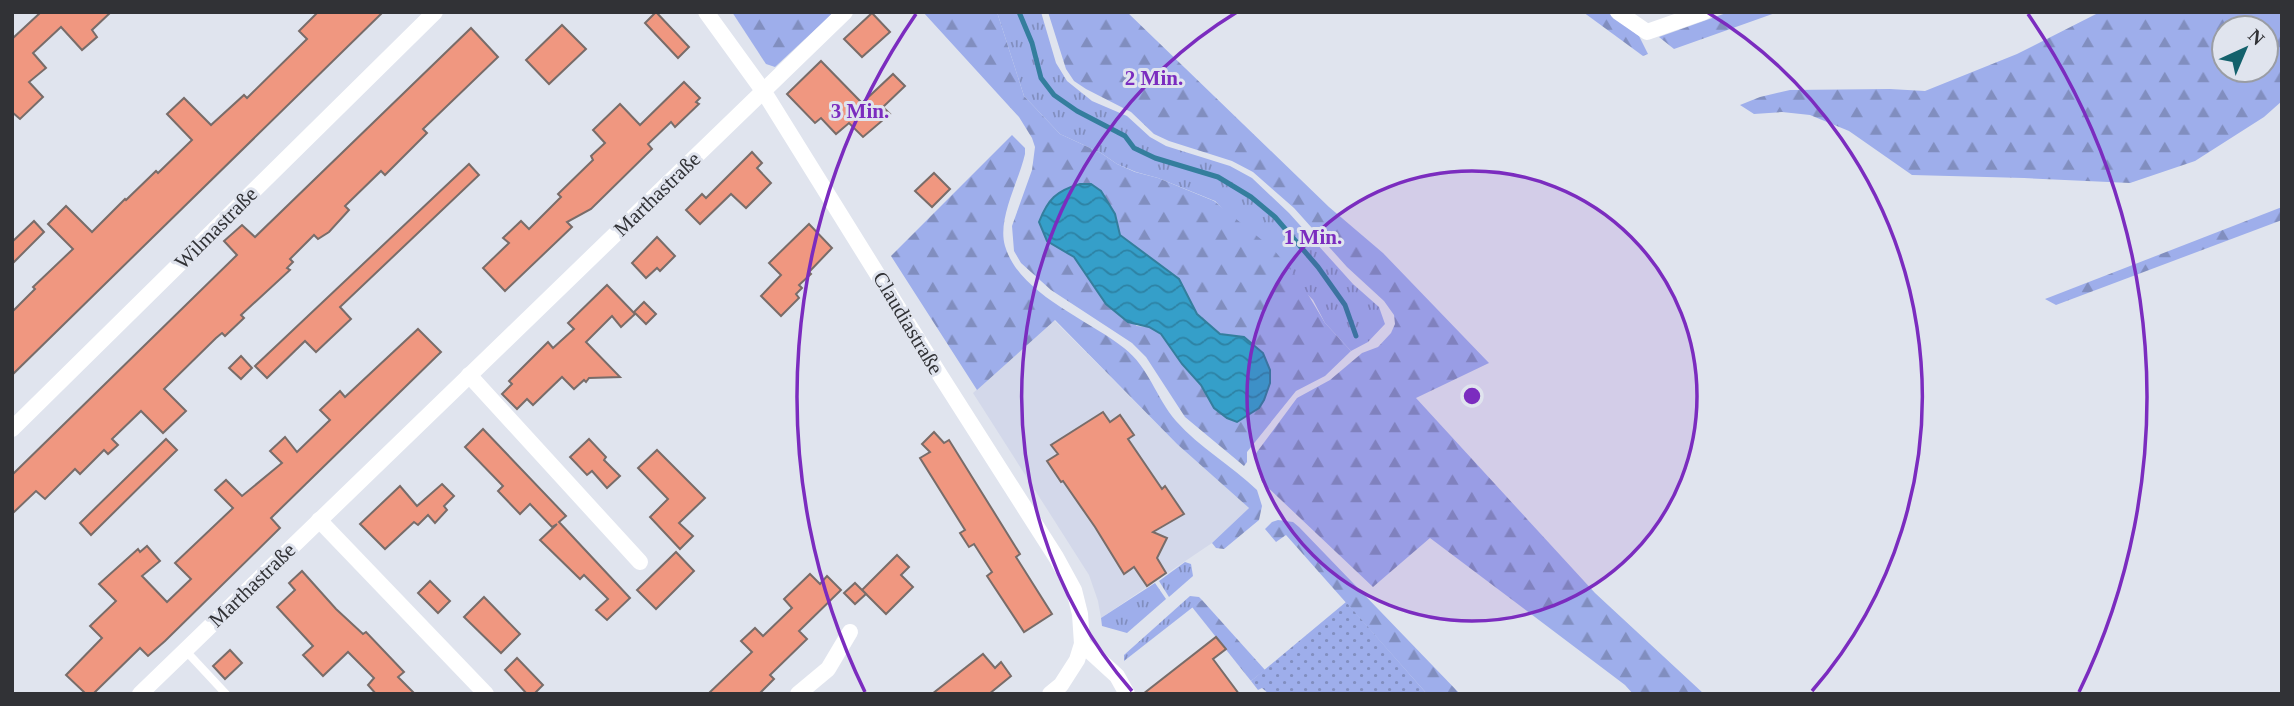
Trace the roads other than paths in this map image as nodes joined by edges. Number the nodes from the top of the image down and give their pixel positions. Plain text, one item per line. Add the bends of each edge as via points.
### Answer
1 (435, 12) edge
2 (706, 12) edge
3 (845, 12) edge
4 (1618, 12) edge
5 (1704, 12) edge
6 (419, 19) edge
7 (764, 92) junction
8 (469, 375) junction
9 (12, 429) edge
10 (320, 520) junction
11 (640, 562) dead end
12 (850, 632) dead end
13 (1082, 644) junction
14 (185, 650) junction
15 (140, 694) edge
16 (226, 694) edge
17 (486, 694) edge
18 (799, 694) edge
19 (1050, 694) edge
20 (1127, 694) edge

1 - 6 street, Wilmastraße
2 - 7 street, Claudiastraße
3 - 7 street, Marthastraße
4 - 5 street via 1647,32
6 - 9 street, Wilmastraße
7 - 8 street, Marthastraße
7 - 13 street, Claudiastraße via 1056,556 1074,590
8 - 10 street, Marthastraße
8 - 11 street
10 - 14 street, Marthastraße
10 - 17 street
12 - 18 street via 828,668
13 - 19 street via 1077,660
13 - 20 street via 1116,676
14 - 15 street, Marthastraße
14 - 16 lane

